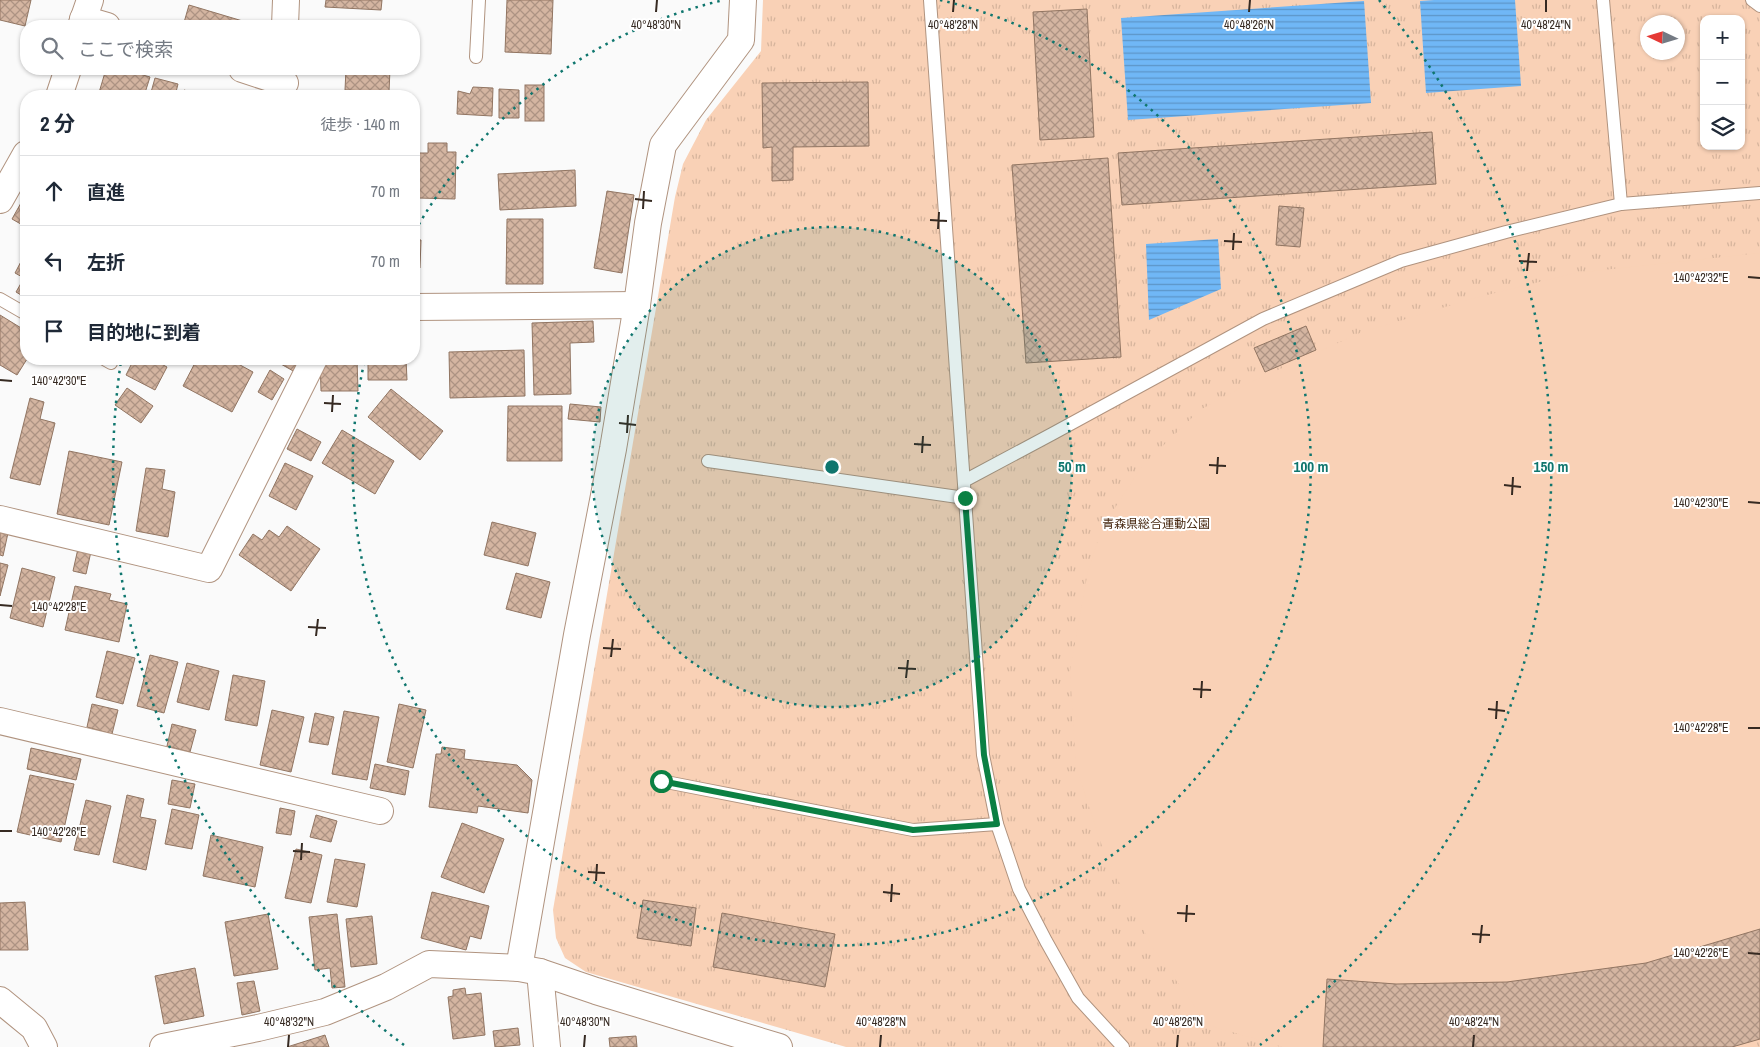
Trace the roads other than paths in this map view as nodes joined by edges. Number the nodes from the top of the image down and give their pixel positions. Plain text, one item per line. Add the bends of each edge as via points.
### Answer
1 (286, 0) edge
2 (479, 0) edge
3 (743, 0) edge
4 (930, 0) edge
5 (1603, 0) edge
6 (1752, 0) edge
7 (1760, 6) edge
8 (286, 20) edge
9 (476, 57) dead end
10 (66, 75) edge
11 (262, 75) edge
12 (285, 82) edge
13 (61, 90) edge
14 (20, 165) edge
15 (1760, 193) edge
16 (0, 200) edge
17 (1621, 204) junction
18 (0, 299) edge
19 (637, 305) junction
20 (420, 307) edge
21 (20, 311) edge
22 (311, 365) edge
23 (708, 461) dead end
24 (964, 480) junction
25 (965, 498) junction
26 (0, 519) edge
27 (0, 720) edge
28 (661, 781) dead end
29 (380, 811) dead end
30 (997, 824) junction
31 (530, 970) junction
32 (0, 1000) edge
33 (260, 1037) edge
34 (44, 1047) edge
35 (163, 1047) edge
36 (547, 1047) edge
37 (779, 1047) edge
38 (1123, 1047) edge

1 - 8 street
2 - 9 lane
3 - 19 street via 741,40 663,145
4 - 24 lane
5 - 17 lane
6 - 7 lane
10 - 13 street
11 - 12 street
14 - 16 street
15 - 17 lane
17 - 24 lane via 1400,261 1263,320
18 - 21 lane
19 - 20 street
19 - 31 street via 577,635
22 - 26 street via 209,569
23 - 25 lane
24 - 25 lane
25 - 30 lane via 984,755
27 - 29 street
28 - 30 lane via 913,830
30 - 38 lane via 1019,888 1046,942 1078,998
31 - 33 street via 429,964 386,987
31 - 36 street
31 - 37 street
32 - 34 street via 34,1028
33 - 35 street

